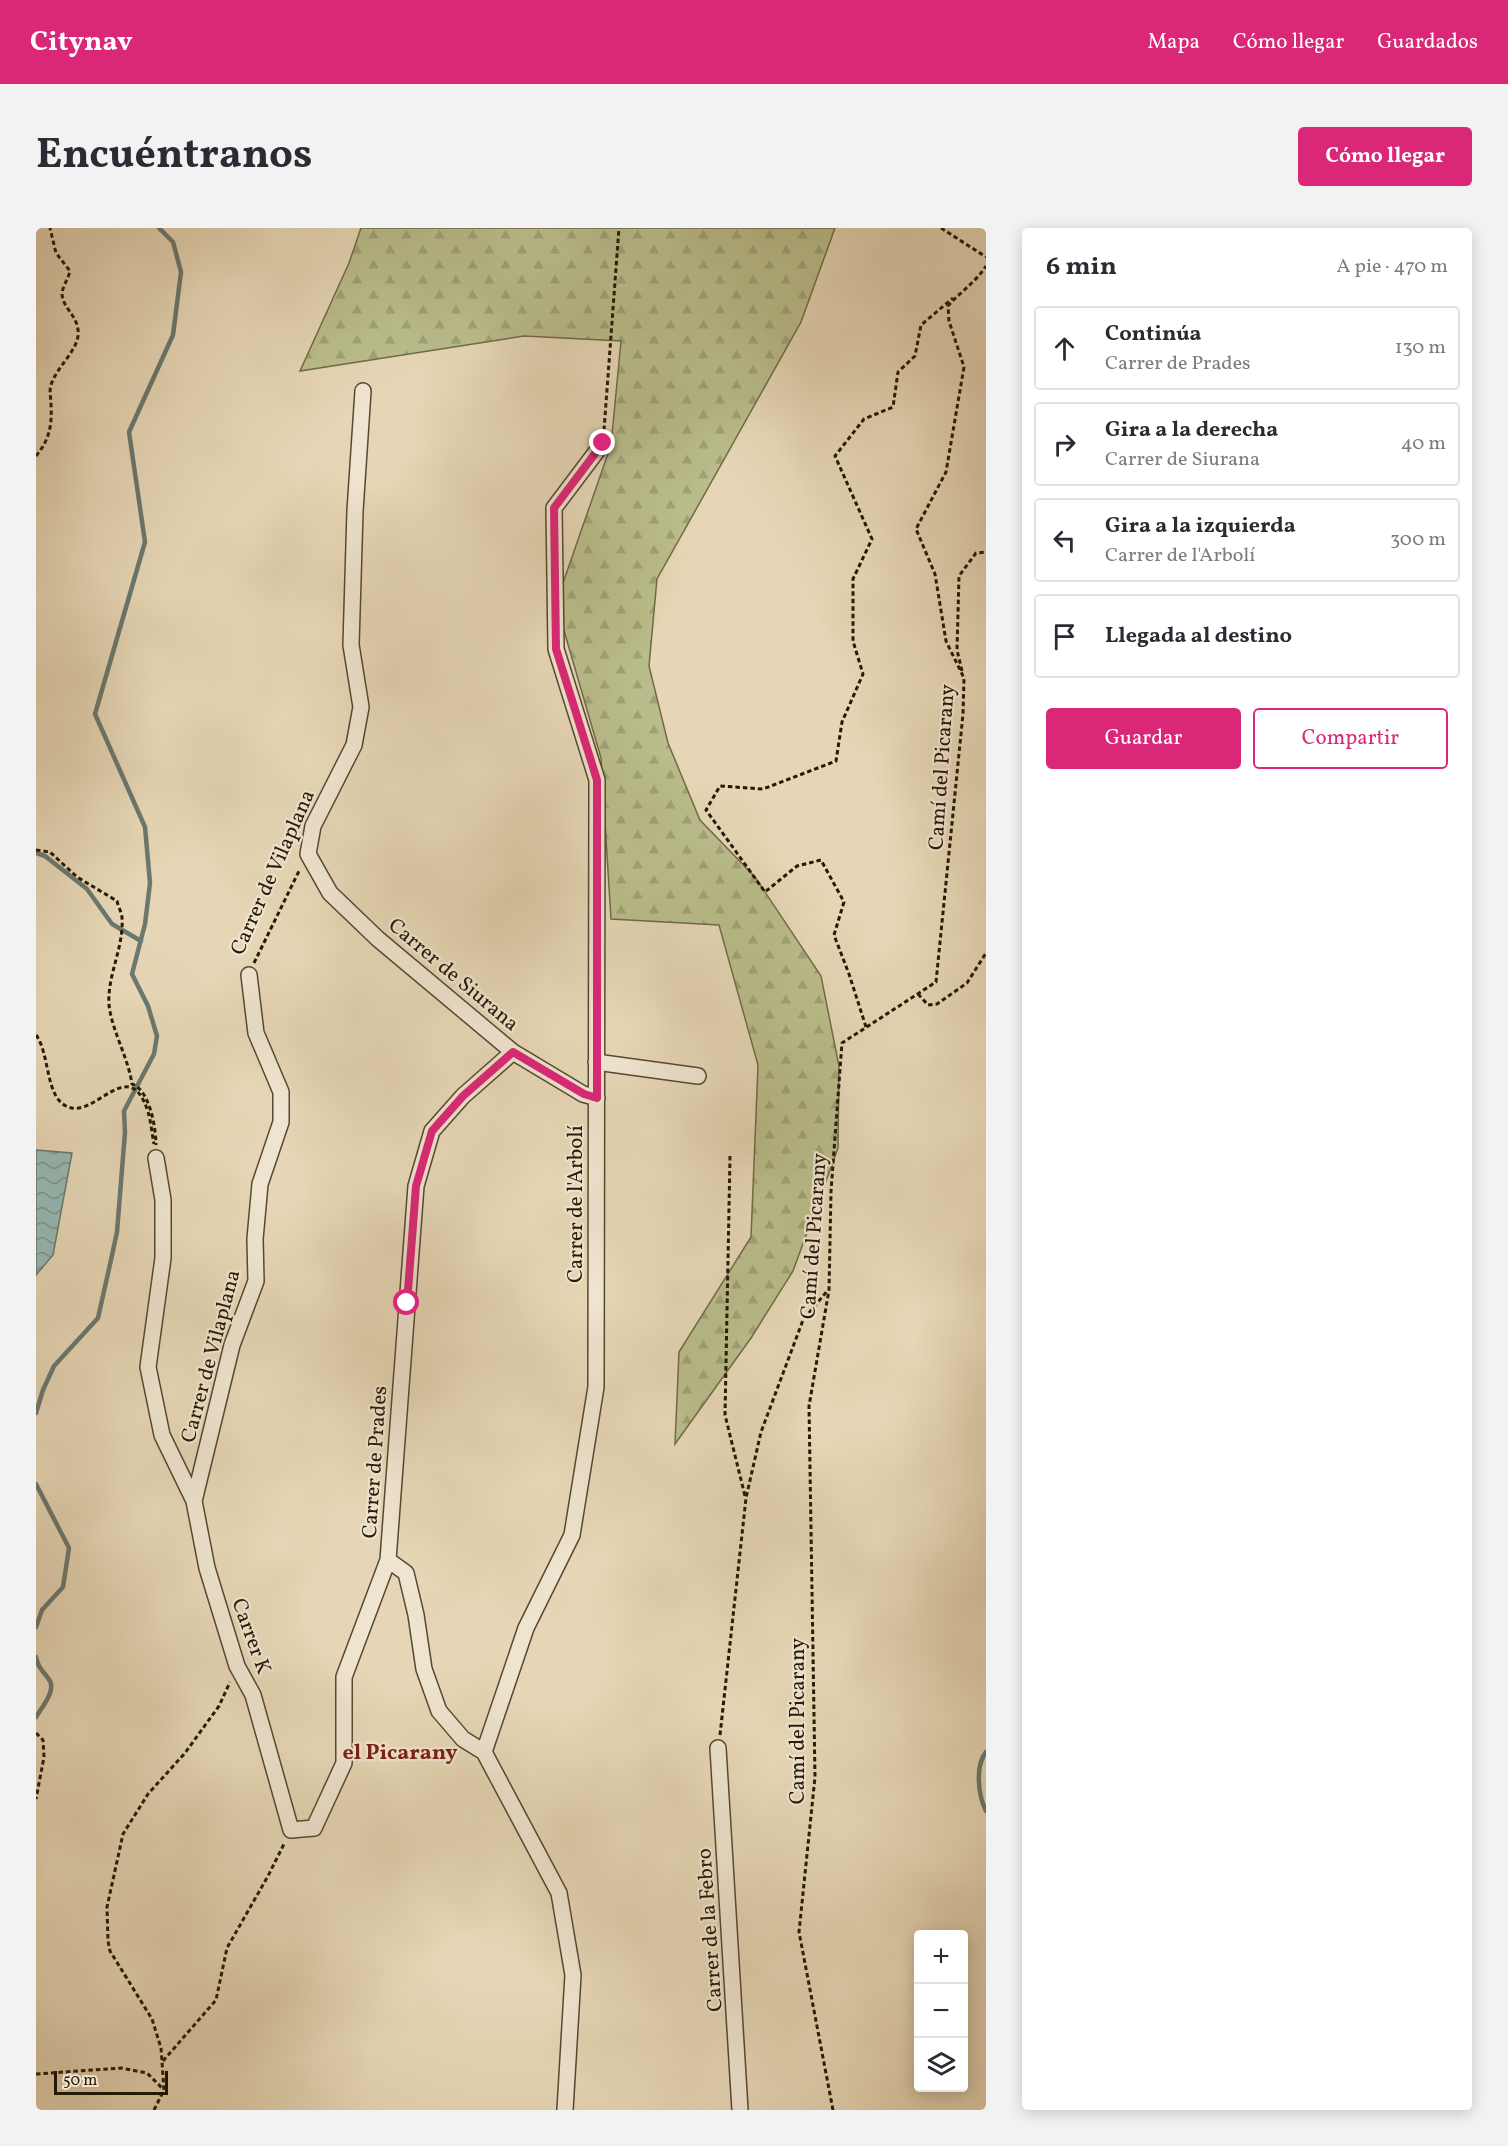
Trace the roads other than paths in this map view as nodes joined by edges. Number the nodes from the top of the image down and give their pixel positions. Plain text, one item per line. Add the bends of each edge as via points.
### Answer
1 (363, 391) dead end
2 (603, 443) road end
3 (308, 854) joint
4 (249, 975) road end
5 (513, 1052) junction
6 (597, 1062) junction
7 (698, 1076) dead end
8 (597, 1098) junction
9 (156, 1158) road end
10 (194, 1501) junction
11 (388, 1560) junction
12 (718, 1748) road end
13 (484, 1752) junction
14 (565, 2110) edge
15 (740, 2110) edge

1 - 3 street, Carrer de Vilaplana via 351,645 361,707 354,745 313,826
2 - 6 street, Carrer de l'Arbolí via 554,508 556,649 597,780
3 - 5 street, Carrer de Siurana via 330,893 378,939
4 - 10 street, Carrer de Vilaplana via 256,1033 281,1092 281,1122 260,1184 255,1281 232,1345
5 - 8 street, Carrer de Siurana
5 - 11 street, Carrer de Prades via 463,1096 432,1131 416,1186
6 - 7 street
6 - 8 street, Carrer de l'Arbolí
8 - 13 street, Carrer de l'Arbolí via 596,1388 572,1535 526,1628
9 - 10 street, Carrer K via 163,1200 163,1258 147,1367 162,1435
10 - 11 street, Carrer K via 207,1568 237,1666 253,1695 291,1830 314,1827 344,1763 344,1677
11 - 13 street, Carrer de Prades via 406,1573 424,1669 439,1711 463,1739
12 - 15 street, Carrer de la Febro
13 - 14 street, Carrer de Prades via 559,1893 573,1975

